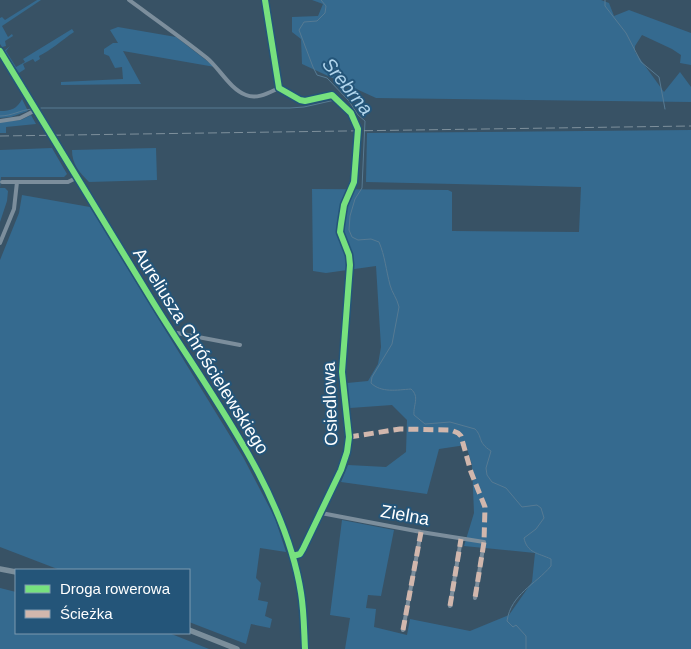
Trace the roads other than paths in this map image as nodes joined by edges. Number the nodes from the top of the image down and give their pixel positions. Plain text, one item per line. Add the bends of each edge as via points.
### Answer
1 (129, 0) edge
2 (265, 0) edge
3 (0, 51) edge
4 (279, 88) junction
5 (36, 110) junction
6 (0, 121) edge
7 (46, 127) tunnel mouth
8 (53, 139) tunnel mouth
9 (76, 178) junction
10 (2, 182) dead end
11 (17, 182) junction
12 (0, 243) edge
13 (174, 335) junction
14 (240, 345) dead end
15 (321, 513) junction
16 (421, 532) junction
17 (461, 539) junction
18 (293, 556) junction
19 (0, 570) edge
20 (15, 572) edge
21 (474, 598) dead end
22 (450, 606) dead end
23 (190, 630) edge
24 (403, 630) dead end
25 (237, 649) edge
26 (305, 649) edge

1 - 4 street via 206,58 246,96 261,96
2 - 4 street
3 - 5 street
4 - 15 street, Osiedlowa via 300,100 332,95 351,113 357,126 354,182 340,224 350,264 342,372 349,437 341,470
5 - 6 street via 20,118
5 - 7 street
8 - 9 street, Aureliusza Chróścielewskiego
9 - 11 street via 66,182
9 - 13 street, Aureliusza Chróścielewskiego
10 - 11 street
11 - 12 street via 14,209
13 - 14 street, Aureliusza Chróścielewskiego
13 - 18 street, Aureliusza Chróścielewskiego via 255,467 274,505
15 - 16 street, Zielna
15 - 18 street, Osiedlowa via 302,552
16 - 17 street, Zielna
16 - 24 street
17 - 21 street, Zielna via 484,542
17 - 22 street
18 - 26 street, Aureliusza Chróścielewskiego via 302,602
19 - 20 main road
23 - 25 main road

